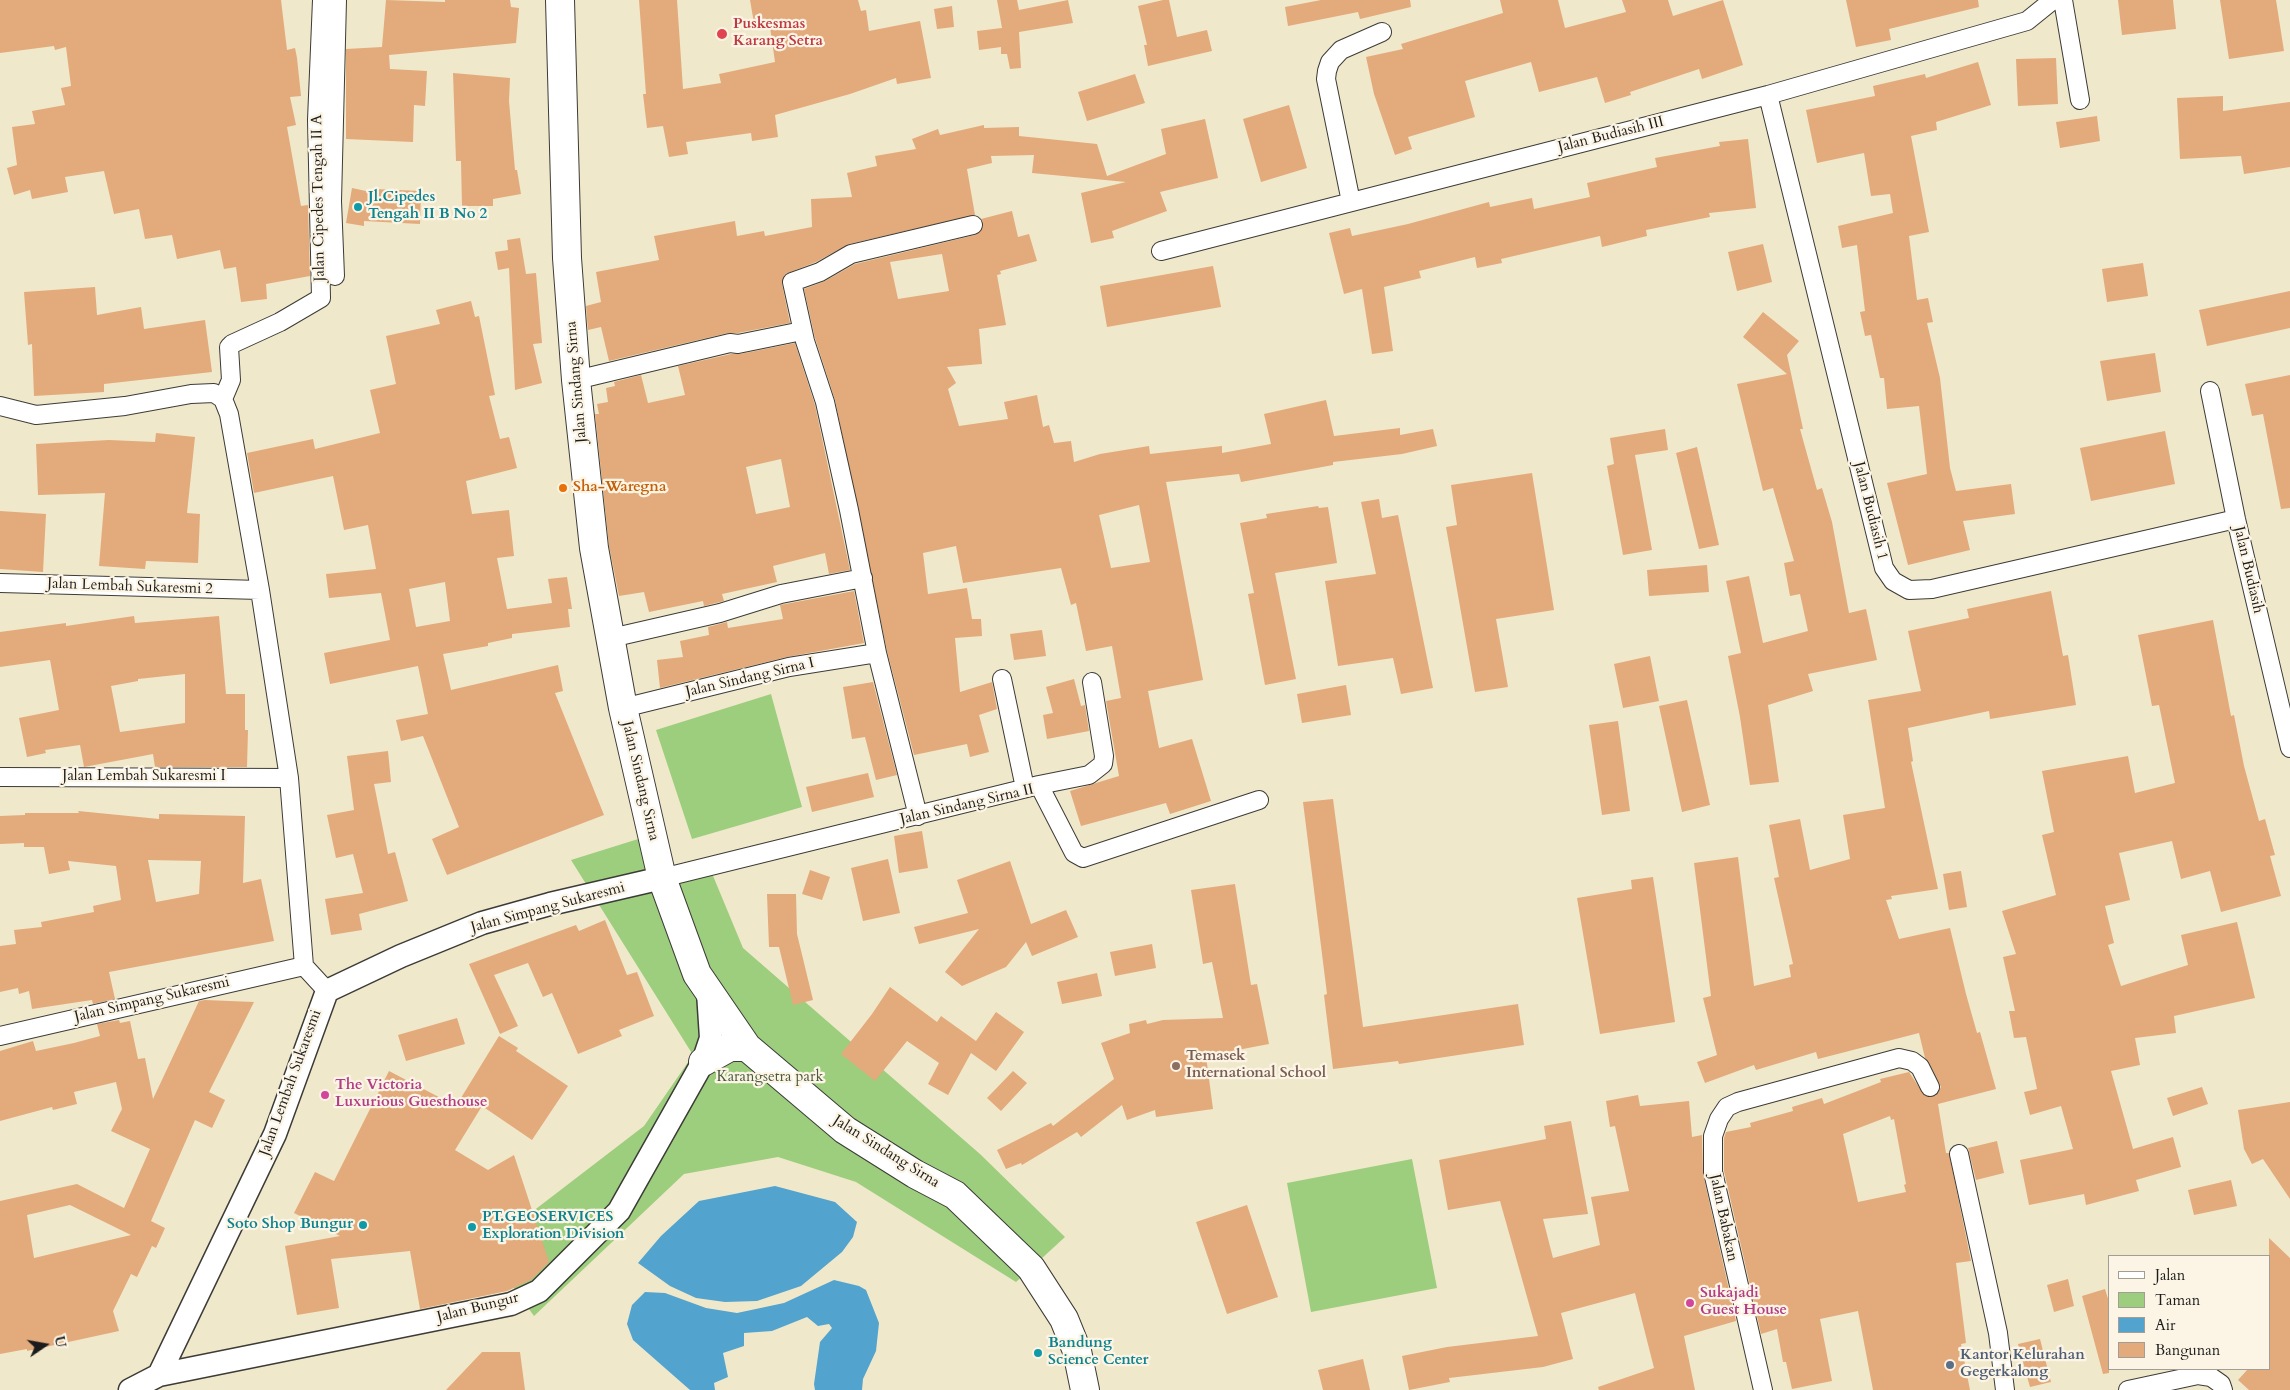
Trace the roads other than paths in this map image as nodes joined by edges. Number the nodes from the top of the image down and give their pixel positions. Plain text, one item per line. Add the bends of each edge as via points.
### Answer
1 (322, 0) edge
2 (337, 0) edge
3 (560, 0) edge
4 (2053, 0) edge
5 (2062, 0) edge
6 (1382, 32) dead end
7 (1768, 95) junction
8 (2080, 100) dead end
9 (1351, 202) junction
10 (973, 224) dead end
11 (1162, 251) dead end
12 (326, 282) junction
13 (802, 331) junction
14 (576, 380) junction
15 (2210, 391) dead end
16 (223, 399) junction
17 (0, 406) edge
18 (2236, 519) junction
19 (864, 578) junction
20 (0, 583) edge
21 (260, 590) junction
22 (611, 638) junction
23 (877, 653) junction
24 (1002, 679) dead end
25 (1092, 682) dead end
26 (623, 708) junction
27 (2290, 748) edge
28 (0, 777) edge
29 (289, 778) junction
30 (1032, 787) junction
31 (1259, 800) dead end
32 (918, 816) junction
33 (662, 878) junction
34 (304, 966) junction
35 (326, 991) junction
36 (708, 992) junction
37 (0, 1036) edge
38 (748, 1047) junction
39 (703, 1062) junction
40 (1930, 1086) dead end
41 (1959, 1154) dead end
42 (159, 1375) junction
43 (130, 1390) edge
44 (1085, 1390) edge
45 (1763, 1390) edge
46 (2005, 1390) edge
47 (2128, 1390) edge
48 (2223, 1390) edge

1 - 12 street, Jalan Cipedes Tengah II A via 317,120
2 - 12 street via 332,202
3 - 14 main road, Jalan Sindang Sirna via 567,258
4 - 7 street, Jalan Budiasih III via 2027,21
5 - 8 street
6 - 9 street via 1341,50 1327,71
7 - 9 street, Jalan Budiasih III
7 - 18 street, Jalan Budiasih 1 via 1884,568 1893,582 1909,590 1932,589
9 - 11 street, Jalan Budiasih III
10 - 13 street via 851,254 820,272 792,281
12 - 16 street, Jalan Cipedes Tengah II A via 320,300 229,347 231,380
13 - 14 street via 730,343
13 - 19 street via 825,402
14 - 22 main road, Jalan Sindang Sirna via 594,548
15 - 18 street, Jalan Budiasih
16 - 17 street via 214,393 191,394 125,406 36,415
16 - 21 street via 229,414
18 - 27 street, Jalan Budiasih
19 - 22 street via 781,594 720,613
19 - 23 street
20 - 21 street, Jalan Lembah Sukaresmi 2
21 - 29 street
22 - 26 main road, Jalan Sindang Sirna
23 - 26 street, Jalan Sindang Sirna I via 788,667
23 - 32 street
24 - 30 street
25 - 30 street via 1103,764 1089,774
26 - 33 main road, Jalan Sindang Sirna
28 - 29 street, Jalan Lembah Sukaresmi I
29 - 34 street
30 - 31 street, Jalan Sindang Sirna II via 1074,853 1083,858
30 - 32 street, Jalan Sindang Sirna II
32 - 33 street, Jalan Sindang Sirna II
33 - 35 street, Jalan Simpang Sukaresmi via 550,904 482,924 401,956
33 - 36 main road, Jalan Sindang Sirna via 697,974
34 - 35 street, Jalan Lembah Sukaresmi
34 - 37 street, Jalan Simpang Sukaresmi
35 - 42 street, Jalan Lembah Sukaresmi via 275,1134
36 - 38 main road, Jalan Sindang Sirna
36 - 39 street, Jalan Bungur via 711,1038
38 - 39 main road via 730,1047
38 - 44 main road, Jalan Sindang Sirna via 845,1130 955,1195 1031,1268 1064,1319 1077,1351
39 - 42 street, Jalan Bungur via 620,1211 540,1291 511,1304
40 - 45 street, Jalan Babakan via 1920,1067 1899,1058 1738,1102 1727,1107 1719,1119 1713,1136 1713,1172
41 - 46 street via 1998,1333
42 - 43 street, Jalan Bungur
47 - 48 street via 2198,1375 2211,1377

